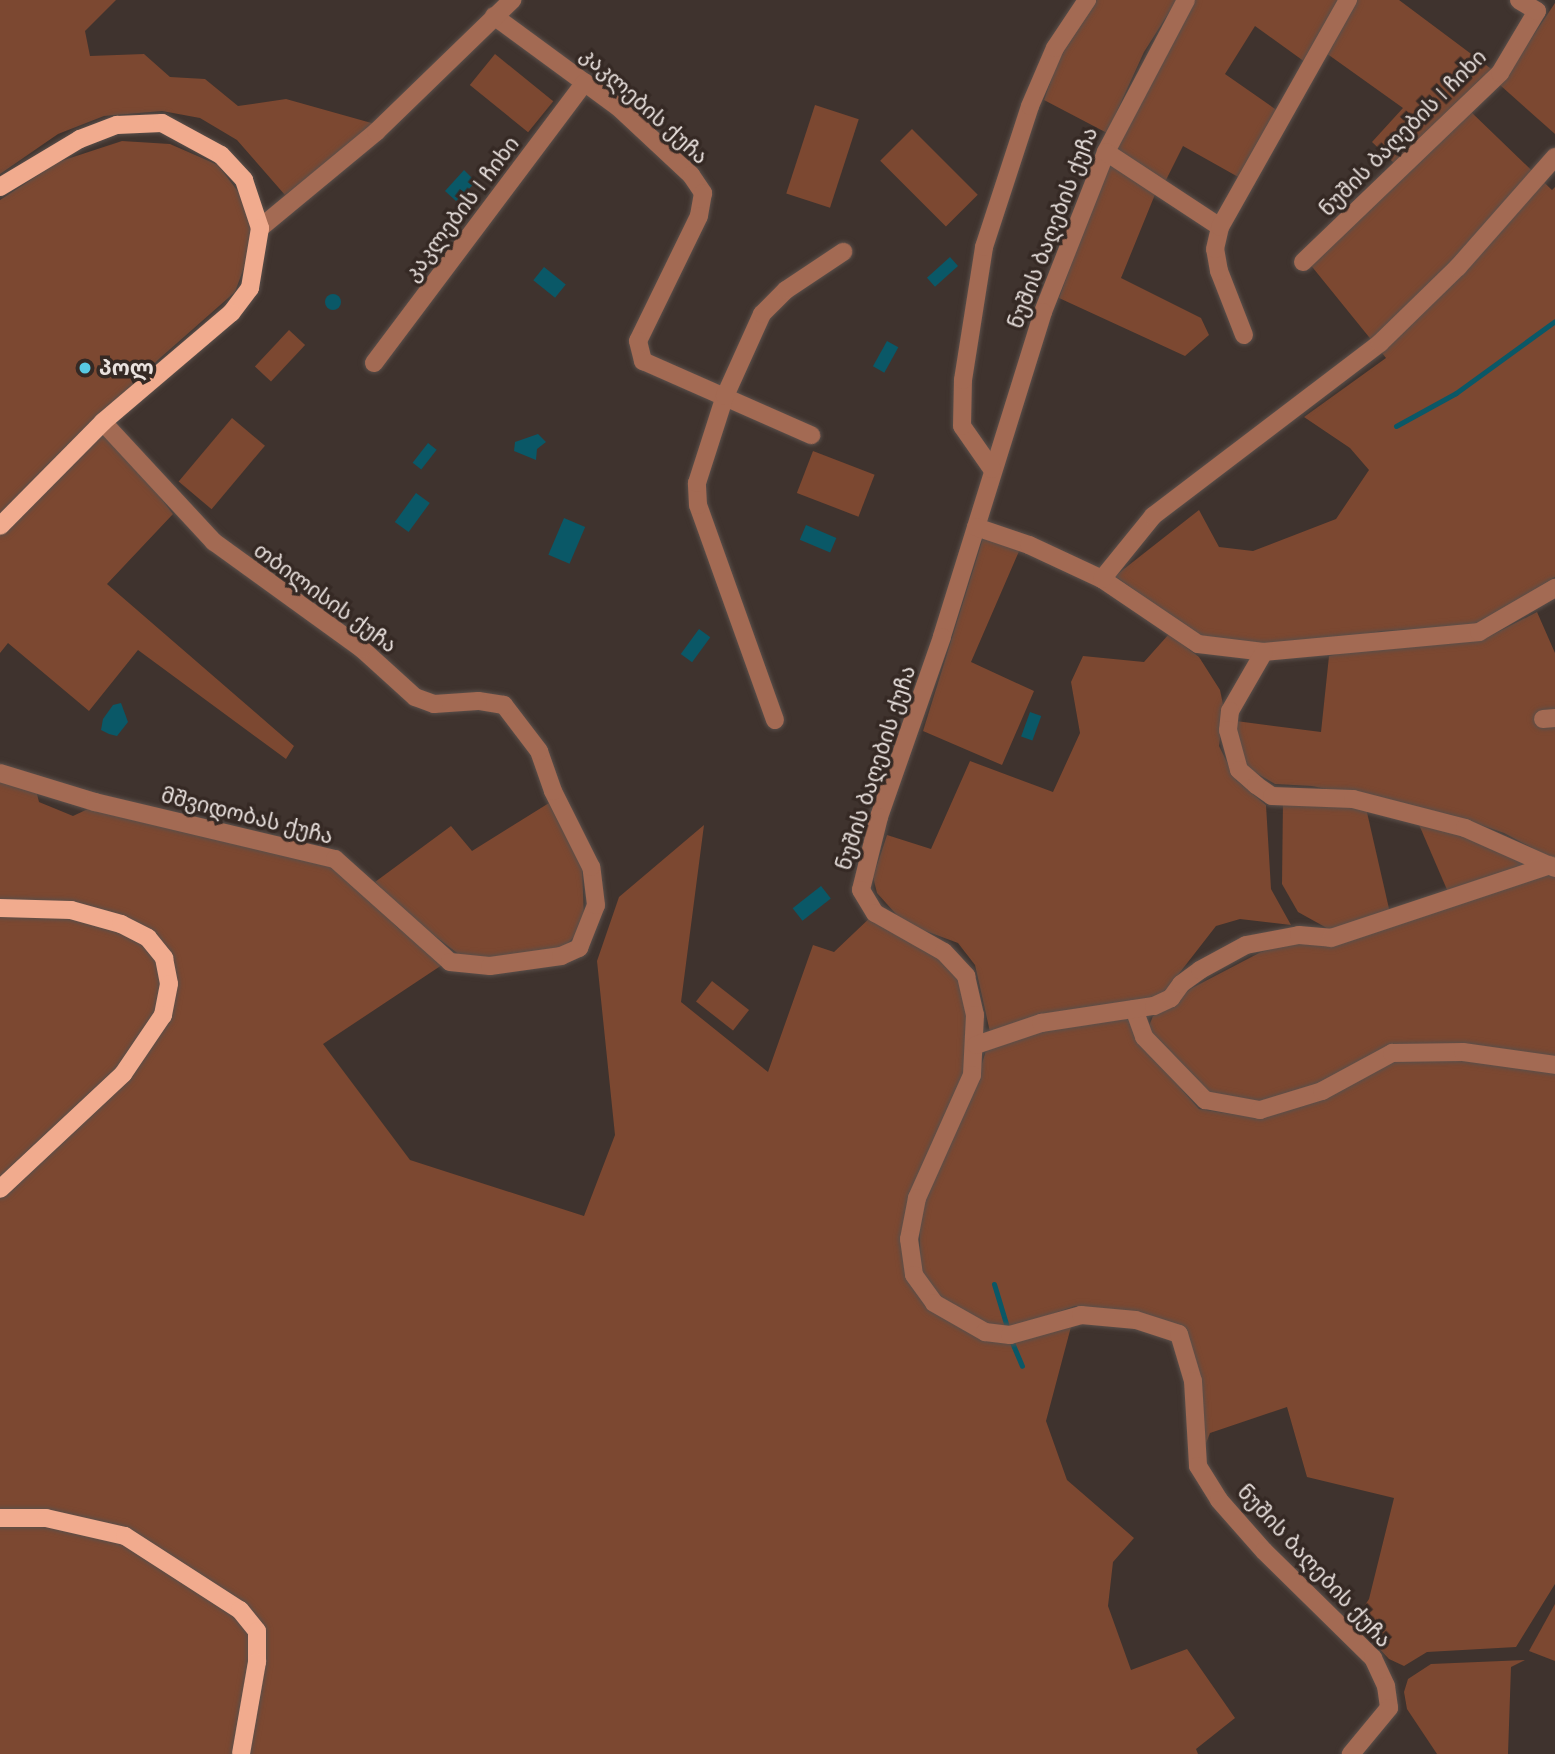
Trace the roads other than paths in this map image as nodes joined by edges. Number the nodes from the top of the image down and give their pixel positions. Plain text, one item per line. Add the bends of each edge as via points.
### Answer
1 (512, 0) edge
2 (1087, 0) edge
3 (1186, 0) edge
4 (1348, 0) edge
5 (1519, 0) edge
6 (1542, 6) edge
7 (494, 16) junction
8 (585, 82) junction
9 (1106, 152) junction
10 (1555, 157) edge
11 (0, 187) edge
12 (1220, 227) junction
13 (260, 228) junction
14 (843, 252) dead end
15 (1303, 262) dead end
16 (1244, 335) dead end
17 (374, 363) dead end
18 (725, 396) junction
19 (103, 422) junction
20 (811, 435) dead end
21 (992, 469) junction
22 (0, 526) edge
23 (976, 527) junction
24 (1102, 579) junction
25 (1555, 588) edge
26 (1264, 652) junction
27 (775, 720) dead end
28 (0, 773) edge
29 (1553, 866) edge
30 (0, 908) edge
31 (450, 962) joint
32 (1134, 1009) junction
33 (976, 1045) junction
34 (1555, 1065) edge
35 (0, 1189) edge
36 (0, 1518) edge
37 (241, 1754) edge
38 (1351, 1754) edge

1 - 7 street
2 - 21 street via 1055,48 1030,106 984,247 963,380 962,426
3 - 9 street, ნუშის ბაღების ქუჩა
4 - 12 street
5 - 6 street, ნუშის ბაღების I ჩიხი
6 - 15 street, ნუშის ბაღების I ჩიხი via 1500,73
7 - 8 street, კაკლების ქუჩა
7 - 13 street via 376,132
8 - 17 street, კაკლების I ჩიხი
8 - 18 street, კაკლების ქუჩა via 691,175 703,193 699,216 638,341 638,354 661,371
9 - 12 street
9 - 21 street, ნუშის ბაღების ქუჩა via 1044,312
10 - 24 street via 1458,267 1380,343 1153,516
11 - 13 main road via 80,139 117,125 162,123 221,155 244,180
12 - 16 street via 1215,249 1219,271
13 - 19 main road via 250,288 231,313
14 - 18 street via 766,309
18 - 20 street
18 - 27 street via 702,464 698,505
19 - 22 main road
19 - 31 street, თბილისის ქუჩა via 214,542 362,649 415,697 442,705 478,701 504,705 539,751 591,867 596,905 579,948 524,963
21 - 23 street, ნუშის ბაღების ქუჩა
23 - 24 street via 1029,545
23 - 33 street, ნუშის ბაღების ქუჩა via 879,817 861,890 875,914 944,952 966,976
24 - 26 street via 1198,644
25 - 26 street via 1479,632
26 - 29 street via 1235,702 1228,730 1239,770 1256,785 1272,796 1353,799 1465,828
28 - 31 street, მშვიდობას ქუჩა via 95,802 335,859
29 - 32 street via 1331,938 1299,935 1247,945 1181,984 1171,998
30 - 35 main road via 71,910 121,924 148,938 164,958 169,984 163,1015 123,1074
32 - 33 street via 1041,1023
32 - 34 street via 1144,1037 1206,1100 1260,1110 1322,1091 1392,1053 1463,1052
33 - 38 street, ნუშის ბაღების ქუჩა via 958,1112 918,1198 909,1238 914,1275 934,1303 985,1332 1010,1335 1080,1315 1136,1320 1179,1334 1193,1381 1198,1466 1219,1500 1264,1552 1373,1658 1386,1686 1389,1708
36 - 37 main road via 46,1518 125,1536 240,1610 257,1631 257,1662

